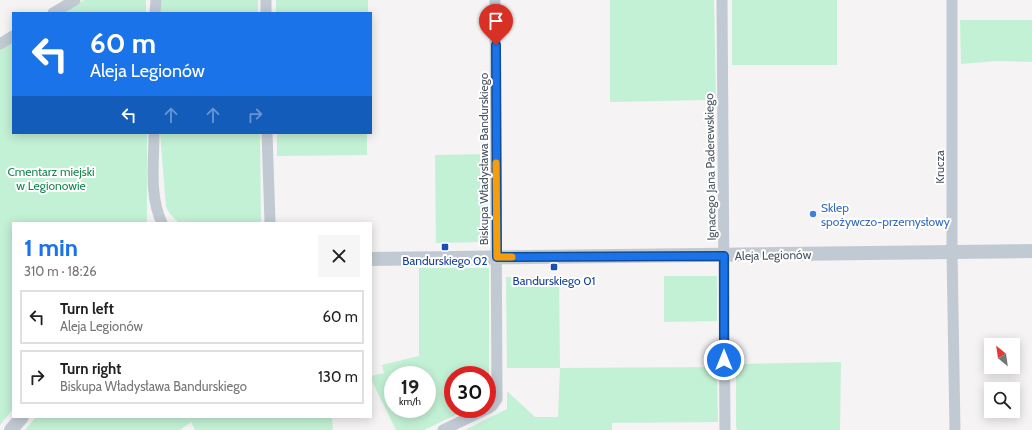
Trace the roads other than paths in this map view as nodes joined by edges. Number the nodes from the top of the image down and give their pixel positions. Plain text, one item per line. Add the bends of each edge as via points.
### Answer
1 (75, 0) edge
2 (156, 0) edge
3 (266, 0) edge
4 (495, 0) edge
5 (722, 0) edge
6 (952, 0) edge
7 (55, 12) edge
8 (155, 12) edge
9 (266, 12) edge
10 (12, 37) edge
11 (0, 44) edge
12 (154, 134) edge
13 (268, 134) edge
14 (162, 222) edge
15 (270, 222) edge
16 (1032, 251) edge
17 (952, 252) junction
18 (724, 256) junction
19 (497, 257) junction
20 (372, 259) edge
21 (21, 418) edge
22 (11, 430) edge
23 (443, 430) edge
24 (725, 430) edge
25 (955, 430) edge

1 - 7 street
2 - 8 street
3 - 9 street
4 - 19 street, Biskupa Władysława Bandurskiego
5 - 18 street, Ignacego Jana Paderewskiego
6 - 17 street, Krucza
10 - 11 street
12 - 14 street via 154,196
13 - 15 street
16 - 17 street, Aleja Legionów
17 - 18 street, Aleja Legionów
17 - 25 street, Krucza
18 - 19 street, Aleja Legionów
18 - 24 street, Ignacego Jana Paderewskiego
19 - 20 street, Aleja Legionów
19 - 23 street, Biskupa Władysława Bandurskiego via 496,399 489,408
21 - 22 street

